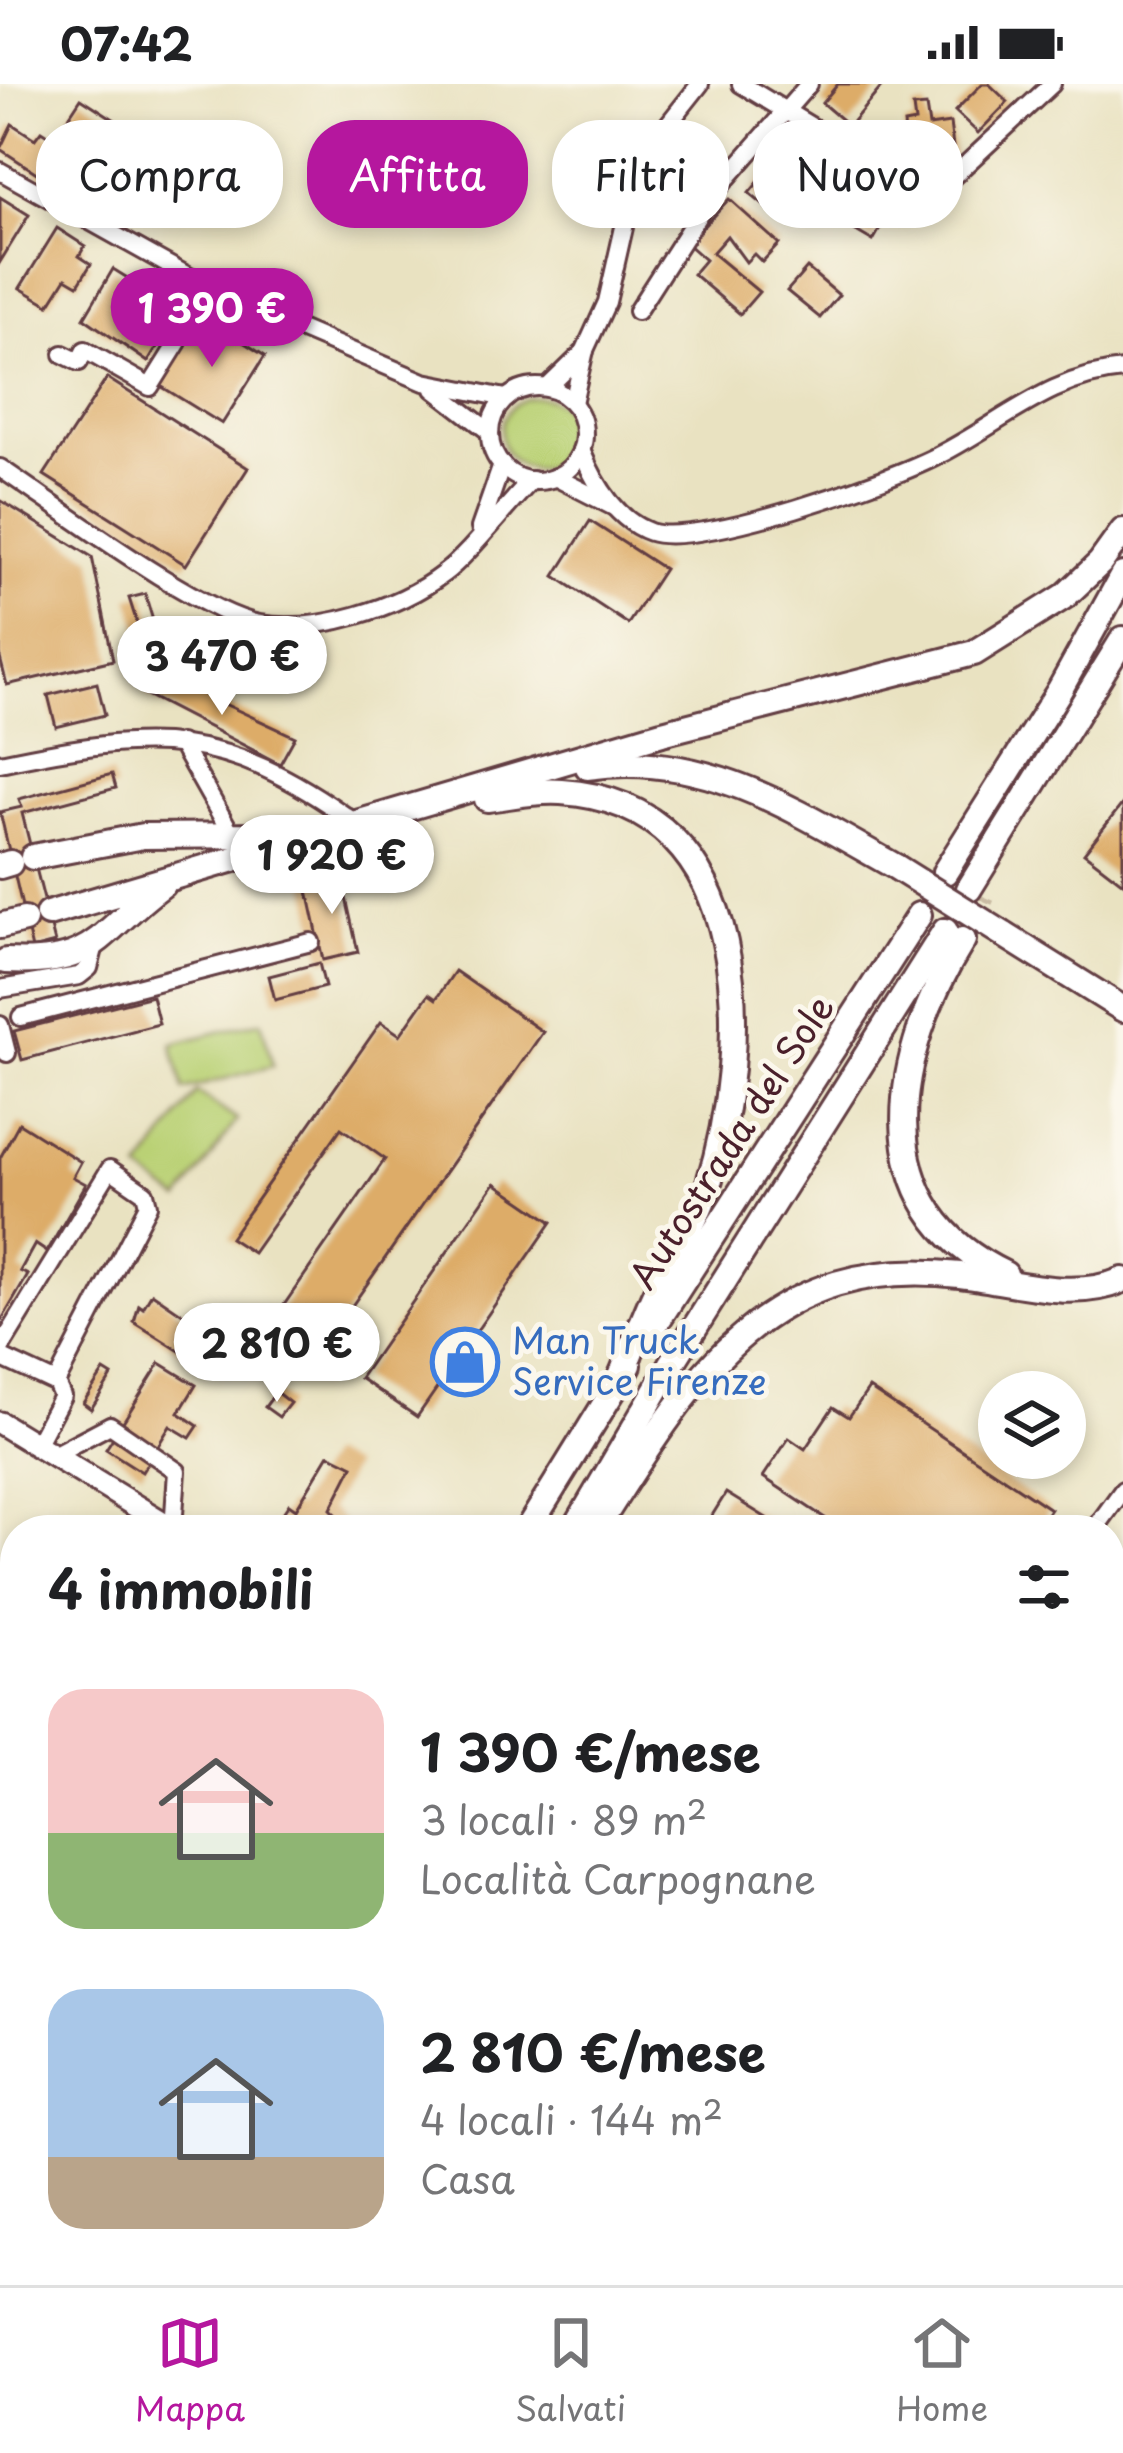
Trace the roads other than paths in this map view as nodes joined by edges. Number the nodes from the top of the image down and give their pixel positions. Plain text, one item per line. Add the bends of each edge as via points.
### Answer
1 (700, 84) edge
2 (741, 84) edge
3 (809, 84) edge
4 (1052, 84) edge
5 (784, 113) junction
6 (0, 171) edge
7 (215, 291) dead end
8 (234, 301) dead end
9 (638, 311) dead end
10 (178, 342) dead end
11 (585, 350) junction
12 (63, 354) dead end
13 (1123, 370) edge
14 (424, 382) junction
15 (547, 388) junction
16 (506, 398) junction
17 (573, 403) junction
18 (490, 432) junction
19 (581, 450) junction
20 (502, 465) junction
21 (0, 468) edge
22 (555, 477) junction
23 (532, 480) junction
24 (615, 508) junction
25 (1123, 531) edge
26 (478, 534) junction
27 (1123, 575) edge
28 (1123, 639) edge
29 (180, 743) junction
30 (0, 764) edge
31 (509, 780) junction
32 (408, 809) junction
33 (354, 822) junction
34 (232, 835) junction
35 (303, 835) junction
36 (14, 862) edge
37 (945, 872) dead end
38 (175, 876) junction
39 (976, 893) tunnel mouth
40 (920, 915) dead end
41 (24, 920) edge
42 (311, 942) dead end
43 (92, 956) junction
44 (6, 961) dead end
45 (0, 989) edge
46 (100, 997) junction
47 (1123, 1010) edge
48 (21, 1017) dead end
49 (0, 1025) edge
50 (7, 1053) dead end
51 (1123, 1280) edge
52 (1029, 1285) junction
53 (0, 1353) edge
54 (620, 1378) junction
55 (56, 1383) junction
56 (2, 1428) edge
57 (44, 1450) junction
58 (151, 1515) edge
59 (175, 1515) edge
60 (536, 1515) edge
61 (583, 1515) edge
62 (604, 1515) edge

1 - 11 street via 662,132 632,192 607,302
2 - 5 street
3 - 5 street
4 - 5 street via 930,198
5 - 9 street via 708,200
6 - 7 street
8 - 14 street
10 - 12 street via 150,387 85,350 80,362
11 - 15 street
11 - 17 street
13 - 24 street via 1066,380 946,452 835,496 668,536 635,526
14 - 16 street
14 - 18 street
15 - 16 street
15 - 17 street
16 - 18 street
17 - 19 street via 583,425
18 - 20 street
19 - 22 street
19 - 24 street
20 - 23 street
20 - 26 street
21 - 26 street via 214,606 259,624 303,625 392,603 449,570
22 - 23 street
22 - 24 street
23 - 26 street
25 - 31 highway via 1065,596 974,652
27 - 37 highway
28 - 39 highway
29 - 30 street via 103,741
29 - 33 street via 254,765
29 - 34 street
31 - 32 highway
31 - 47 highway, bridge via 626,764 757,790
32 - 33 highway
32 - 54 highway via 538,792 610,802 652,825 686,859 721,920 735,1048 717,1157
33 - 35 highway
34 - 35 highway
34 - 36 highway via 105,841
35 - 38 highway
38 - 41 highway
38 - 43 highway
40 - 54 highway, Autostrada del Sole
42 - 46 street
43 - 44 highway
43 - 45 street via 68,980
43 - 46 street
46 - 48 street
49 - 50 street
51 - 52 highway via 1079,1291
52 - 61 highway, Autostrada del Sole via 963,1249 934,1218 904,1140 916,1027 954,935 671,1365
52 - 62 highway via 885,1272 829,1284 785,1307 730,1345 680,1395
53 - 55 street
53 - 55 street via 110,1168 145,1193 148,1205
54 - 60 highway, Autostrada del Sole
55 - 57 street via 61,1400
56 - 57 main road
57 - 58 main road
57 - 59 street via 110,1425 177,1471

